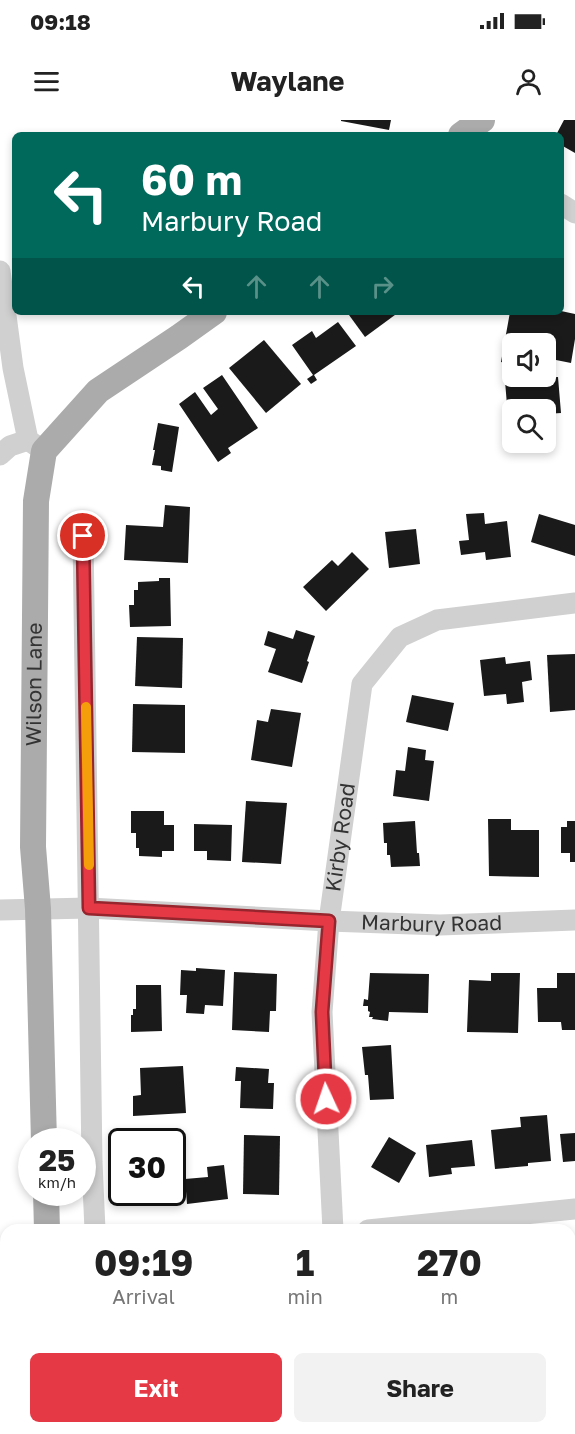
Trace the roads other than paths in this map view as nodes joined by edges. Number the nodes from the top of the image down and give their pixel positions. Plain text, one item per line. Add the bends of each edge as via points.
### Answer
1 (0, 271) edge
2 (210, 315) edge
3 (6, 367) edge
4 (36, 446) junction
5 (0, 455) edge
6 (83, 536) dead end
7 (575, 603) edge
8 (89, 908) junction
9 (38, 909) junction
10 (0, 910) edge
11 (575, 920) edge
12 (329, 921) junction
13 (44, 1128) edge
14 (46, 1206) edge
15 (575, 1209) edge
16 (47, 1224) edge
17 (95, 1224) edge
18 (333, 1224) edge
19 (427, 1224) edge

1 - 3 street
2 - 4 main road via 98,391
3 - 4 street
4 - 5 street via 10,446
4 - 9 main road, Wilson Lane via 33,847
6 - 8 street
7 - 12 street, Kirby Road via 437,620 400,637 362,684
8 - 9 street, Marbury Road
8 - 12 street, Marbury Road
8 - 17 street
9 - 10 street, Marbury Road
9 - 13 main road, Wilson Lane
11 - 12 street, Marbury Road via 440,925
12 - 18 street, Kirby Road via 322,1012
14 - 16 main road
15 - 19 street

